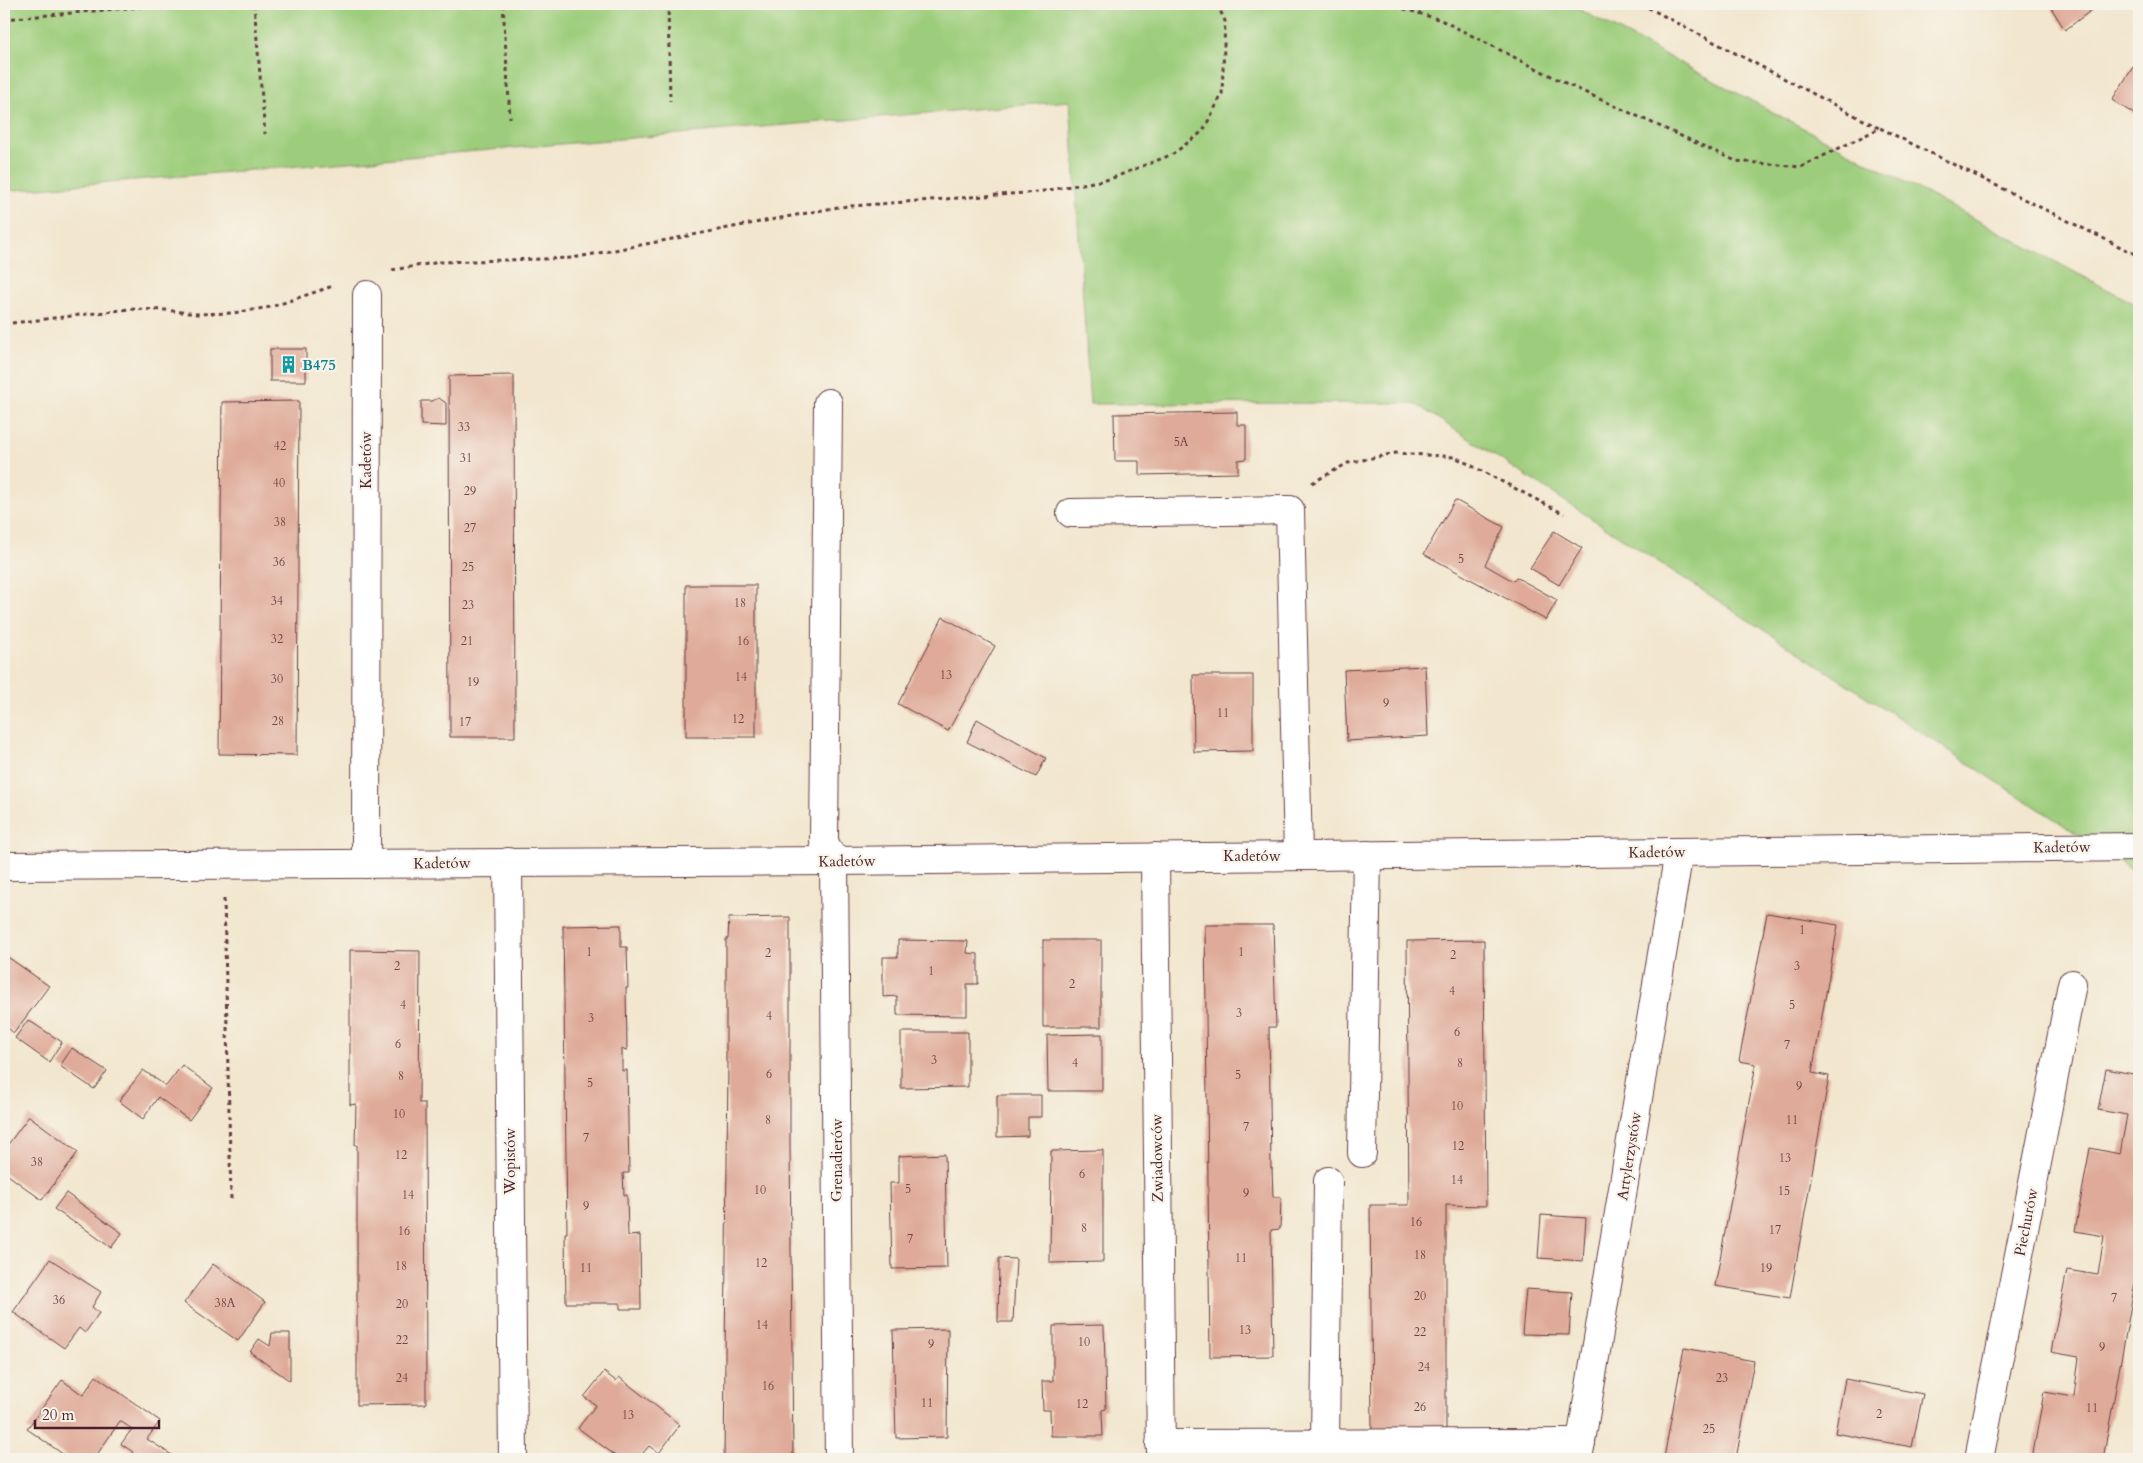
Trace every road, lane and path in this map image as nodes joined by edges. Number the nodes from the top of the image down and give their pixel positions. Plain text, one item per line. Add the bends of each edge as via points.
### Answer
1 (126, 4) edge
2 (185, 4) edge
3 (254, 4) edge
4 (503, 4) edge
5 (668, 4) edge
6 (1217, 4) edge
7 (1388, 4) edge
8 (1641, 4) edge
9 (127, 8) junction
10 (4, 19) edge
11 (670, 101) dead end
12 (510, 118) dead end
13 (1880, 128) junction
14 (265, 134) dead end
15 (2139, 256) edge
16 (385, 271) dead end
17 (338, 284) dead end
18 (367, 295) dead end
19 (4, 324) edge
20 (828, 403) dead end
21 (1290, 510) junction
22 (1071, 513) dead end
23 (1564, 514) dead end
24 (2139, 846) edge
25 (1679, 852) junction
26 (1366, 855) junction
27 (1298, 856) junction
28 (1154, 857) junction
29 (834, 861) junction
30 (508, 862) junction
31 (366, 864) junction
32 (4, 866) edge
33 (223, 866) junction
34 (2072, 984) dead end
35 (1362, 1153) dead end
36 (1328, 1181) dead end
37 (231, 1199) dead end
38 (1325, 1444) junction
39 (1579, 1451) edge
40 (1161, 1452) edge
41 (513, 1459) edge
42 (838, 1459) edge
43 (1979, 1459) edge

1 - 9 path
2 - 9 path
3 - 14 path
4 - 12 path
5 - 11 path
6 - 16 path via 1225,21 1222,94 1203,131 1173,154 1110,179 1038,192 838,207 573,258 440,262
7 - 13 path via 1441,20 1571,86 1736,161 1801,167
8 - 13 path
9 - 10 path
13 - 15 path
17 - 19 path via 271,307 233,313 197,314 130,308
18 - 31 street, Kadetów
20 - 29 street via 824,842
21 - 22 street
21 - 23 path via 1310,484 1348,463 1396,453 1455,457
21 - 27 street
24 - 25 street, Kadetów
25 - 26 street, Kadetów
25 - 39 street, Artylerzystów
26 - 27 street, Kadetów
26 - 35 street
27 - 28 street, Kadetów
28 - 29 street, Kadetów
28 - 40 street, Zwiadowców
29 - 30 street, Kadetów
29 - 42 street, Grenadierów
30 - 31 street, Kadetów
30 - 41 street, Wopistów
31 - 33 street, Kadetów
32 - 33 street, Kadetów
33 - 37 path
34 - 43 street, Piechurów
36 - 38 street
38 - 39 street
38 - 40 street

